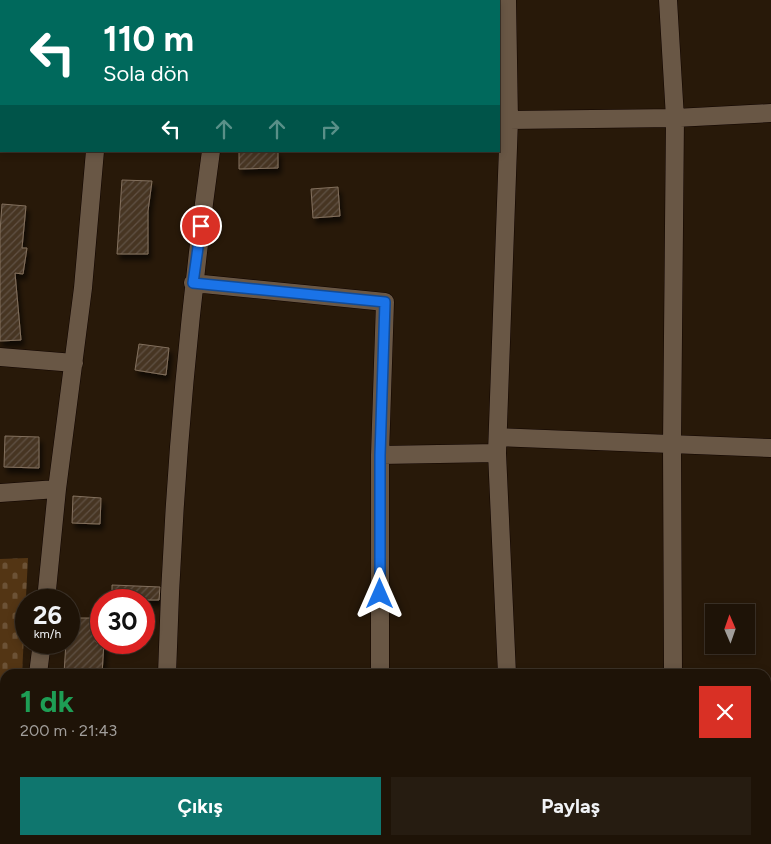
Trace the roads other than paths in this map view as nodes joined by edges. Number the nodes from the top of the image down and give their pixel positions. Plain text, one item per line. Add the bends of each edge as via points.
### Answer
1 (507, 0) edge
2 (668, 0) edge
3 (771, 113) edge
4 (676, 118) junction
5 (509, 120) junction
6 (95, 152) edge
7 (211, 152) edge
8 (193, 283) junction
9 (0, 357) edge
10 (74, 363) junction
11 (498, 445) junction
12 (672, 445) junction
13 (771, 448) edge
14 (380, 455) junction
15 (57, 489) junction
16 (0, 493) edge
17 (47, 589) edge
18 (40, 654) edge
19 (39, 669) edge
20 (167, 669) edge
21 (380, 669) edge
22 (507, 669) edge
23 (674, 669) edge

1 - 5 street
2 - 4 street
3 - 4 street
4 - 5 street
4 - 12 street
5 - 11 street
6 - 10 street
7 - 8 street
8 - 14 street via 385,302
8 - 20 street via 170,574
9 - 10 street
10 - 15 street
11 - 12 street
11 - 14 street
11 - 22 street
12 - 13 street
12 - 23 street
14 - 21 street
15 - 16 street
15 - 17 street
18 - 19 street

